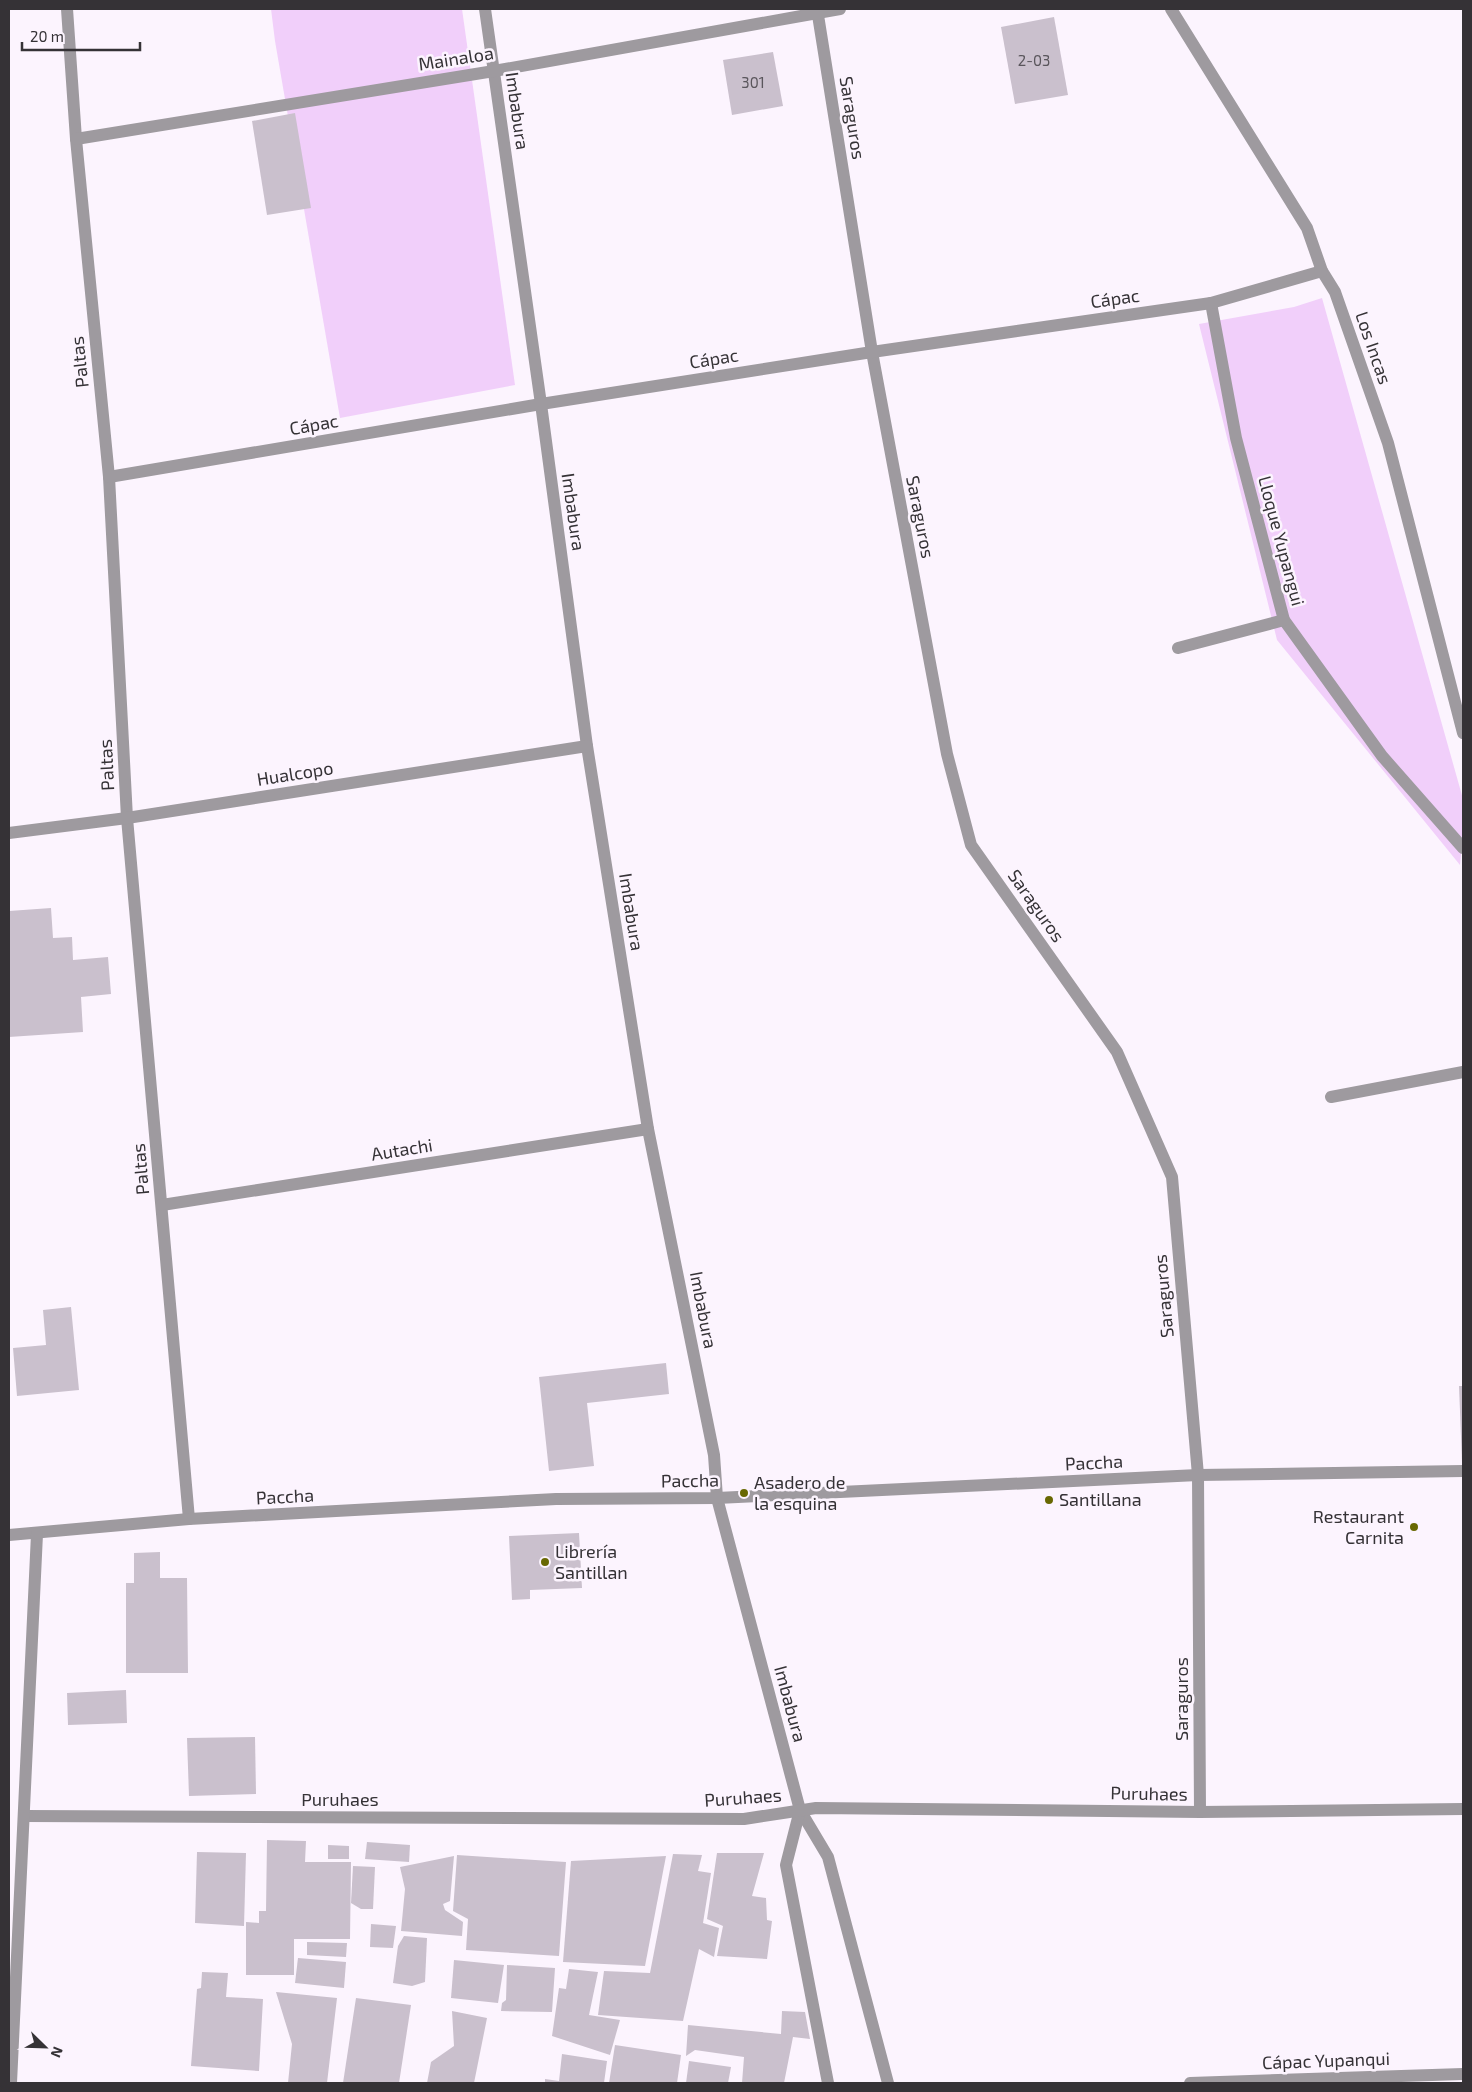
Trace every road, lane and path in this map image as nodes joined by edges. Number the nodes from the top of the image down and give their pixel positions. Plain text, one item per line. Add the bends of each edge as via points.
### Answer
1 (67, 9) edge
2 (485, 9) edge
3 (840, 9) edge
4 (1171, 9) edge
5 (817, 11) edge
6 (494, 71) junction
7 (76, 139) junction
8 (1322, 271) junction
9 (1211, 303) junction
10 (872, 352) junction
11 (541, 404) junction
12 (109, 477) junction
13 (1284, 620) junction
14 (1178, 648) dead end
15 (1463, 733) edge
16 (587, 746) junction
17 (127, 818) junction
18 (9, 833) edge
19 (1463, 848) edge
20 (1463, 1072) edge
21 (1330, 1097) dead end
22 (648, 1129) junction
23 (162, 1205) junction
24 (1463, 1471) edge
25 (1198, 1476) junction
26 (717, 1498) junction
27 (189, 1519) junction
28 (37, 1534) junction
29 (9, 1536) edge
30 (1463, 1809) edge
31 (800, 1810) junction
32 (1200, 1812) junction
33 (25, 1816) junction
34 (1463, 2074) edge
35 (11, 2083) edge
36 (828, 2083) edge
37 (888, 2083) edge
38 (1190, 2083) edge

1 - 7 street, Paltas
2 - 6 street, Imbabura
3 - 5 street, Mainaloa
4 - 8 street, Los Incas via 1306,228
5 - 6 street, Mainaloa
5 - 10 street, Saraguros
6 - 7 street, Mainaloa
6 - 11 street, Imbabura
7 - 12 street, Paltas
8 - 9 street, Cápac
8 - 15 street, Los Incas via 1335,292 1388,443
9 - 10 street, Cápac
9 - 13 street, Lloque Yupangui via 1236,438
10 - 11 street, Cápac
10 - 25 street, Saraguros via 946,754 971,845 1117,1052 1172,1178
11 - 12 street, Cápac
11 - 16 street, Imbabura
12 - 17 street, Paltas
13 - 14 street
13 - 19 street, Lloque Yupangui via 1382,756
16 - 17 street, Hualcopo
16 - 22 street, Imbabura
17 - 18 street, Hualcopo
17 - 23 street, Paltas
20 - 21 street
22 - 23 street, Autachi
22 - 26 street, Imbabura via 714,1455
23 - 27 street, Paltas
24 - 25 street, Paccha
25 - 26 street, Paccha
25 - 32 street, Saraguros
26 - 27 street, Paccha via 556,1499
26 - 31 street, Imbabura
27 - 28 street, Paccha
28 - 29 street, Paccha
28 - 33 street
30 - 32 street, Puruhaes
31 - 32 street, Puruhaes
31 - 33 street, Puruhaes via 744,1819
31 - 36 street, Imbabura via 786,1865
31 - 37 street, Imbabura via 828,1858
33 - 35 street
34 - 38 street, Cápac Yupanqui

